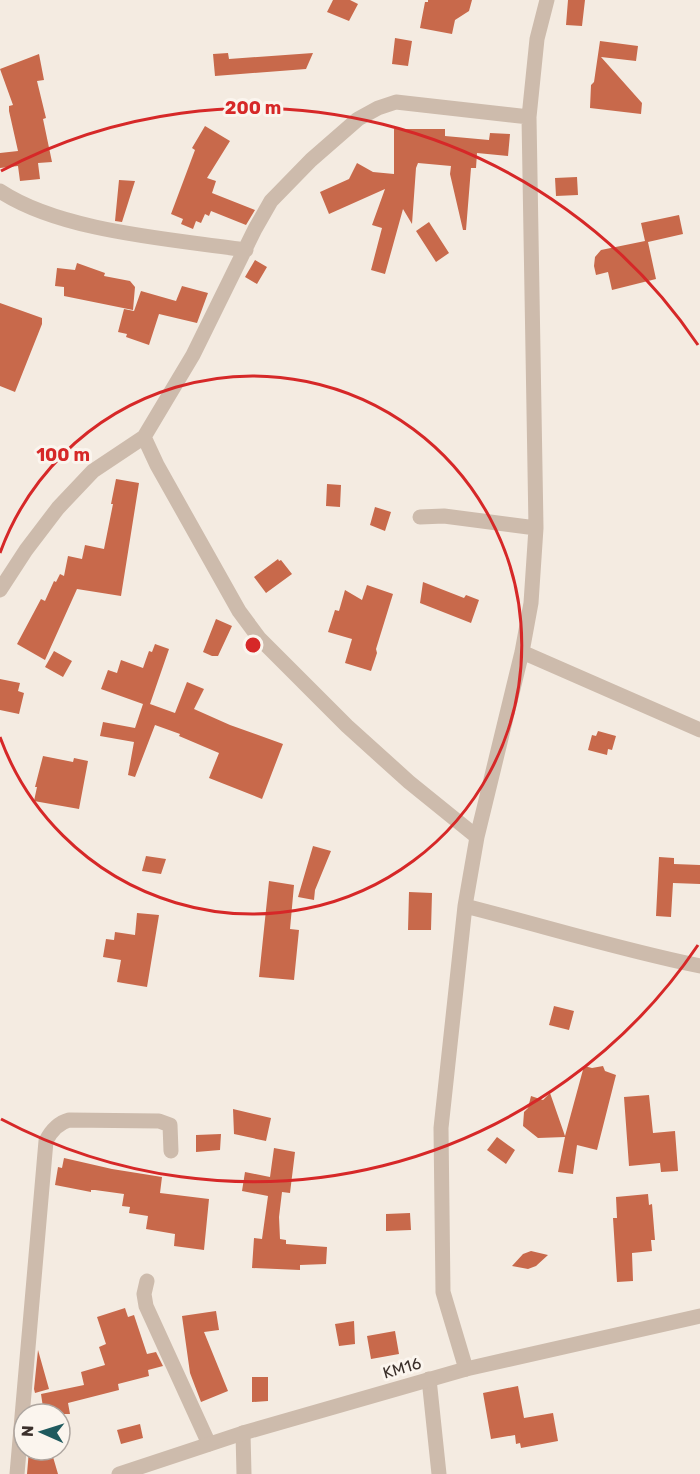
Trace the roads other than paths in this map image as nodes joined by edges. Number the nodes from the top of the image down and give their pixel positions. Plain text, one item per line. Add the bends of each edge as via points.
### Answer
1 (547, 0) edge
2 (529, 117) junction
3 (0, 191) edge
4 (246, 250) junction
5 (144, 437) junction
6 (420, 517) dead end
7 (536, 528) junction
8 (0, 590) edge
9 (522, 652) junction
10 (700, 730) edge
11 (477, 837) junction
12 (465, 906) junction
13 (700, 966) edge
14 (171, 1150) dead end
15 (147, 1281) dead end
16 (700, 1316) edge
17 (466, 1369) junction
18 (429, 1379) junction
19 (243, 1433) junction
20 (209, 1444) junction
21 (17, 1474) edge
22 (119, 1474) edge
23 (244, 1474) edge
24 (439, 1474) edge

1 - 2 street via 537,39
2 - 4 street via 396,102 378,108 358,119 271,201
2 - 7 street
3 - 4 street via 18,203 81,224
4 - 5 street via 193,355
5 - 8 street via 93,471 58,508
5 - 11 street via 239,611 259,638 347,726
6 - 7 street via 444,516
7 - 9 street via 531,603
9 - 10 street
9 - 11 street
11 - 12 street
12 - 13 street via 636,953
12 - 17 street via 441,1150 443,1292
14 - 21 street via 170,1125 159,1121 69,1120 62,1122 46,1141
15 - 20 street via 146,1306
16 - 17 street, KM16
17 - 18 street, KM16
18 - 19 street, KM16
18 - 24 street
19 - 20 street, KM16
19 - 23 street
20 - 22 street, KM16

